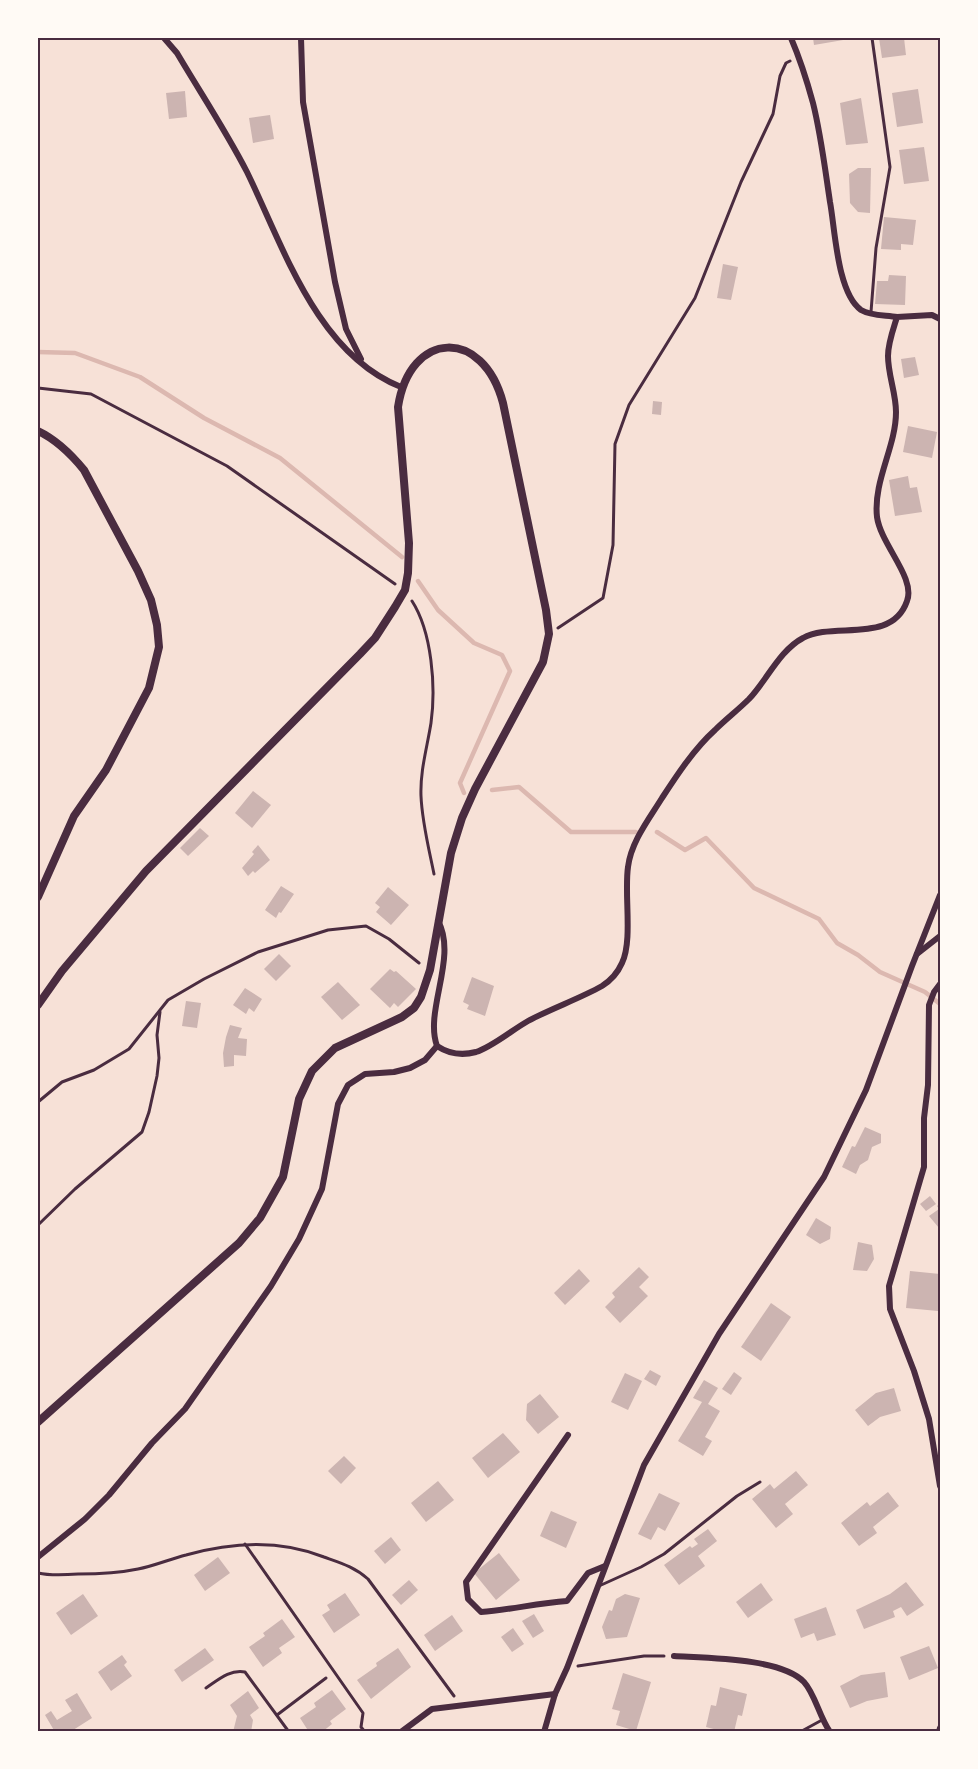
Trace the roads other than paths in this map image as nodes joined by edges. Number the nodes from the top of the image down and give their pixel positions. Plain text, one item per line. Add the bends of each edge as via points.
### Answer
1 (164, 38) edge
2 (301, 38) edge
3 (791, 38) edge
4 (872, 38) edge
5 (871, 314) junction
6 (897, 317) junction
7 (940, 318) edge
8 (364, 365) junction
9 (401, 387) junction
10 (38, 431) edge
11 (940, 896) edge
12 (38, 897) edge
13 (438, 921) junction
14 (940, 936) edge
15 (916, 954) junction
16 (940, 984) edge
17 (38, 1005) edge
18 (437, 1046) junction
19 (38, 1422) edge
20 (568, 1435) dead end
21 (760, 1482) dead end
22 (940, 1486) edge
23 (38, 1557) edge
24 (605, 1566) junction
25 (598, 1586) junction
26 (674, 1656) road end
27 (326, 1678) dead end
28 (206, 1688) dead end
29 (555, 1694) junction
30 (277, 1715) junction
31 (822, 1720) junction
32 (289, 1731) edge
33 (401, 1731) edge
34 (544, 1731) edge
35 (800, 1731) edge
36 (830, 1731) edge

1 - 8 street via 177,53 245,170 305,295 338,340
2 - 8 street via 303,102 335,282 346,329
3 - 5 street via 813,103 839,265 850,296 860,309
4 - 5 lane via 890,167 876,249
5 - 6 street
6 - 7 street
6 - 18 street via 888,359 897,414 877,501 881,532 910,589 906,605 896,618 881,626 854,631 825,630 800,639 674,778 641,831 628,864 626,945 617,972 604,985 477,1052 448,1054
8 - 9 street
9 - 13 street via 418,361 430,353 456,348 481,360 499,385 549,634 543,662 462,818
9 - 17 street via 398,408 409,543 405,590 375,638 147,871
10 - 12 street via 57,443 84,470 151,600 159,647 149,688 110,762 74,816
11 - 15 street
13 - 18 street via 444,933 433,1031
13 - 19 street via 430,969 414,1008 335,1048 312,1071 298,1099 283,1177 260,1218 239,1243
14 - 15 street
15 - 24 street via 866,1090 824,1177 719,1334 644,1465
16 - 22 street via 929,1005 924,1167 889,1286 890,1309 929,1419
18 - 23 street via 425,1060 410,1068 365,1074 348,1085 338,1104 321,1189 299,1239 271,1286 185,1409 86,1519
20 - 24 street via 466,1582 468,1599 481,1612 567,1601 588,1573
21 - 25 lane via 736,1496 664,1554
24 - 25 street
25 - 29 street
26 - 31 street via 786,1670 810,1690
27 - 30 lane
28 - 30 lane via 227,1673 245,1672
29 - 33 street via 432,1709
29 - 34 street
30 - 32 lane
31 - 35 lane
31 - 36 street

